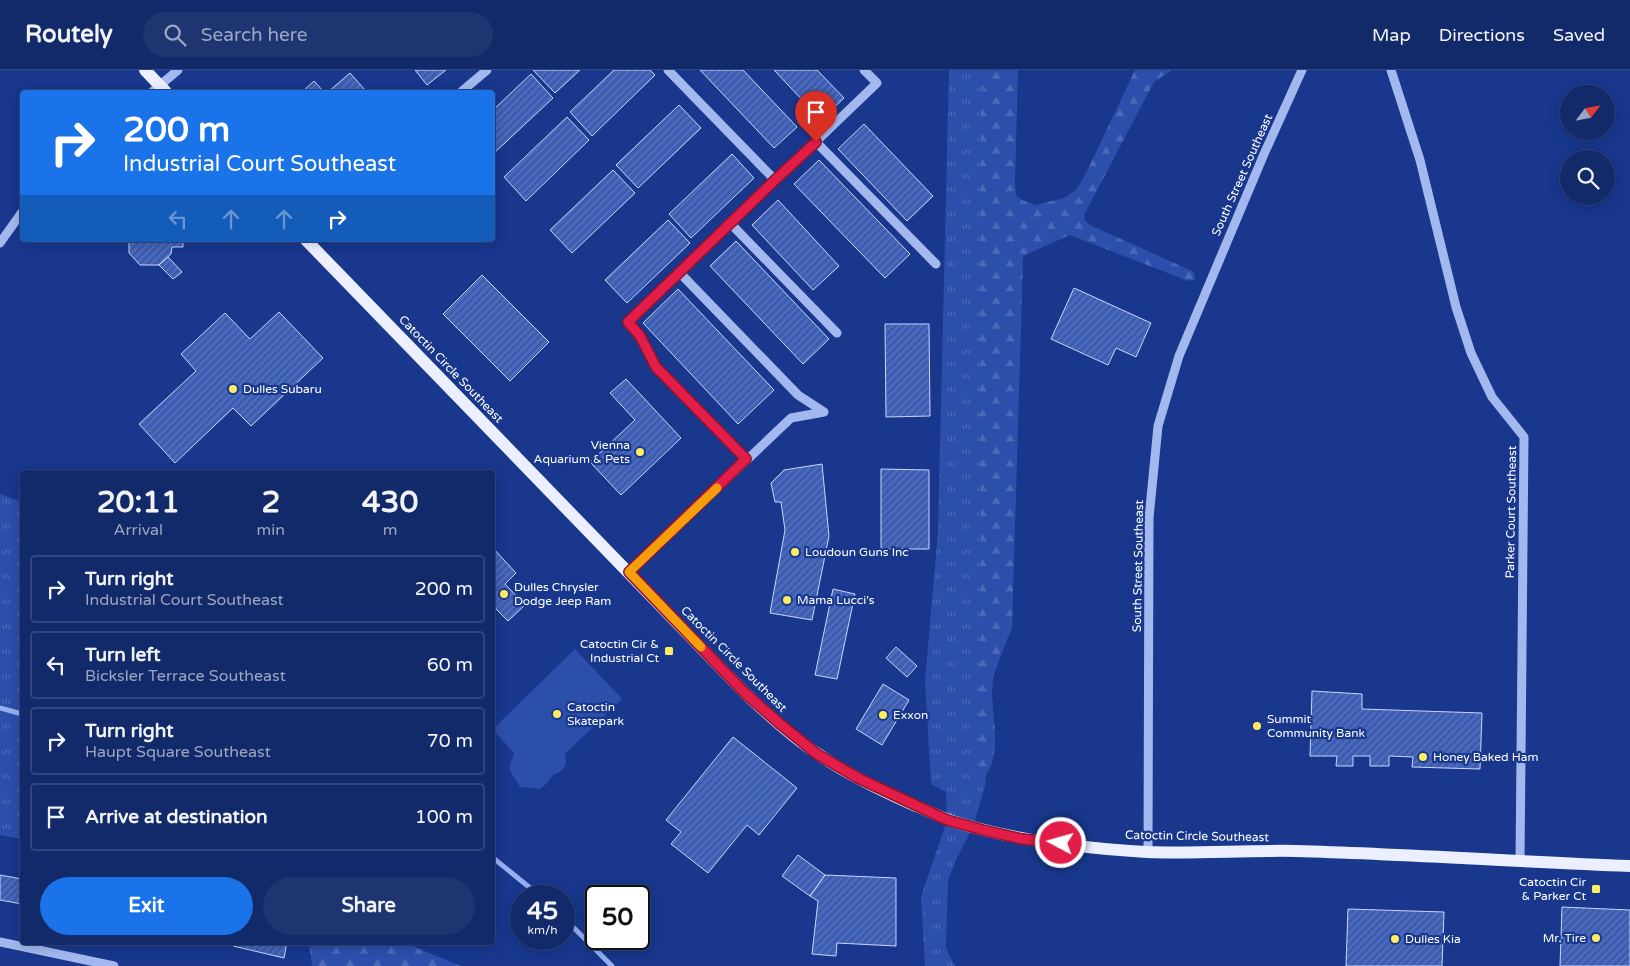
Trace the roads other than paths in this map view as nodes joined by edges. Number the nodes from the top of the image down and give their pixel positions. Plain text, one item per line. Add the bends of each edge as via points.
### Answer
1 (145, 70) edge
2 (178, 70) edge
3 (487, 70) edge
4 (668, 70) edge
5 (864, 70) edge
6 (1302, 70) edge
7 (1391, 70) edge
8 (159, 90) edge
9 (463, 90) edge
10 (816, 142) junction
11 (775, 180) junction
12 (20, 215) edge
13 (730, 223) junction
14 (308, 242) edge
15 (0, 243) edge
16 (936, 264) dead end
17 (679, 272) junction
18 (837, 333) dead end
19 (746, 459) junction
20 (629, 572) junction
21 (1148, 852) junction
22 (1520, 862) junction
23 (1630, 866) edge
24 (0, 942) edge
25 (114, 966) edge

1 - 8 main road
2 - 8 street
3 - 9 street
4 - 11 street
5 - 10 street via 877,83
6 - 21 street, South Street Southeast via 1179,356 1158,426 1149,518
7 - 22 street, Parker Court Southeast via 1420,160 1456,307 1471,353 1492,397 1524,437
10 - 11 street
10 - 16 street
11 - 13 street
12 - 15 street
13 - 17 street
13 - 18 street
14 - 20 main road, Catoctin Circle Southeast
17 - 19 street via 628,322 640,336 656,367
17 - 19 street via 798,395 824,412 791,418
19 - 20 street
20 - 21 main road, Catoctin Circle Southeast via 746,694 817,754 858,778 947,820 983,830 1022,839
21 - 22 main road, Catoctin Circle Southeast via 1294,851
22 - 23 main road, Catoctin Circle Southeast
24 - 25 street

